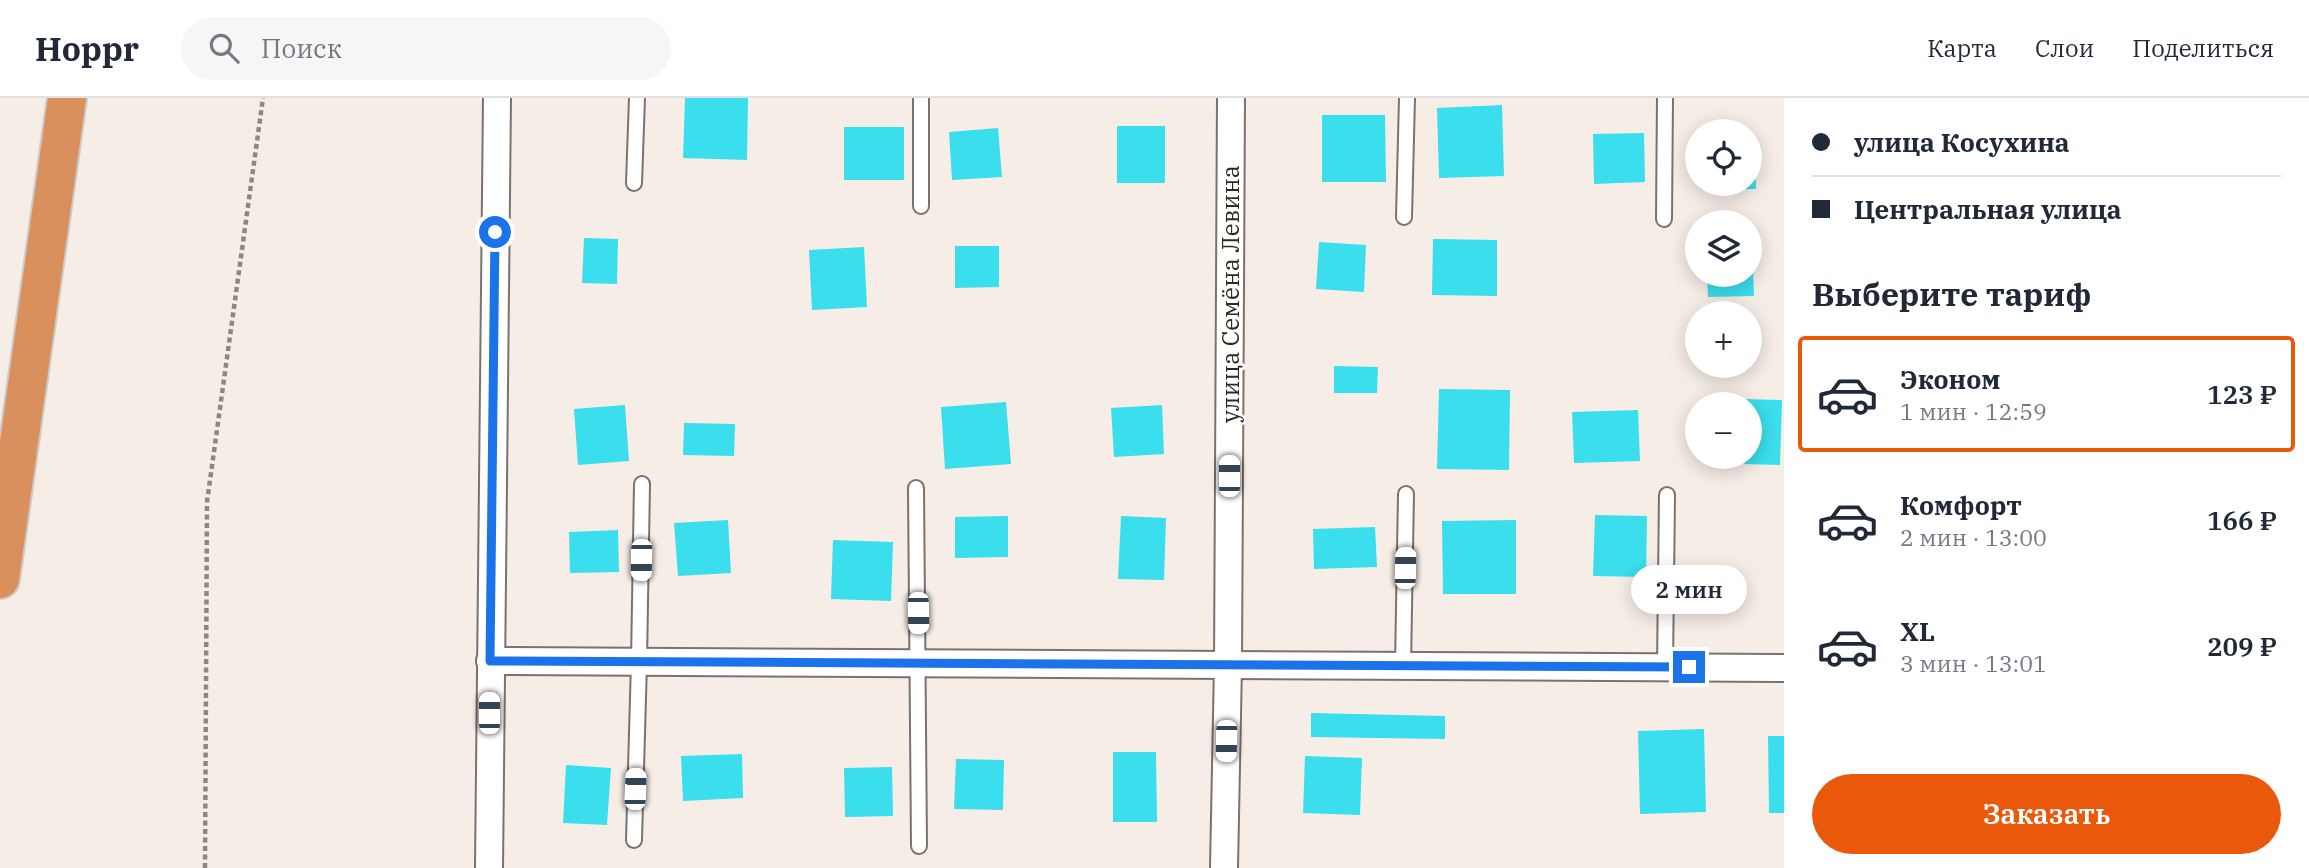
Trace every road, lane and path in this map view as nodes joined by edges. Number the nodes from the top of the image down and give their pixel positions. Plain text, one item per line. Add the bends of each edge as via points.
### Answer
1 (67, 98) edge
2 (263, 98) edge
3 (497, 98) edge
4 (638, 98) edge
5 (921, 98) edge
6 (1231, 98) edge
7 (1407, 98) edge
8 (1665, 98) edge
9 (634, 183) dead end
10 (921, 206) dead end
11 (1404, 217) dead end
12 (1664, 219) dead end
13 (642, 484) dead end
14 (916, 488) dead end
15 (1406, 494) dead end
16 (1667, 495) dead end
17 (0, 579) edge
18 (490, 661) junction
19 (639, 662) junction
20 (919, 663) junction
21 (1228, 665) junction
22 (1403, 666) junction
23 (1665, 667) junction
24 (1784, 668) edge
25 (634, 840) dead end
26 (919, 846) dead end
27 (205, 868) edge
28 (489, 868) edge
29 (1224, 868) edge

1 - 17 highway
2 - 27 path via 207,502
3 - 18 street
4 - 9 lane
5 - 10 lane
6 - 21 street, улица Семёна Левина
7 - 11 lane
8 - 12 lane
13 - 19 lane
14 - 20 lane
15 - 22 lane
16 - 23 lane
18 - 19 street
18 - 28 street
19 - 20 street
19 - 25 lane
20 - 21 street
20 - 26 lane
21 - 22 street
21 - 29 street, улица Семёна Левина
22 - 23 street
23 - 24 street

